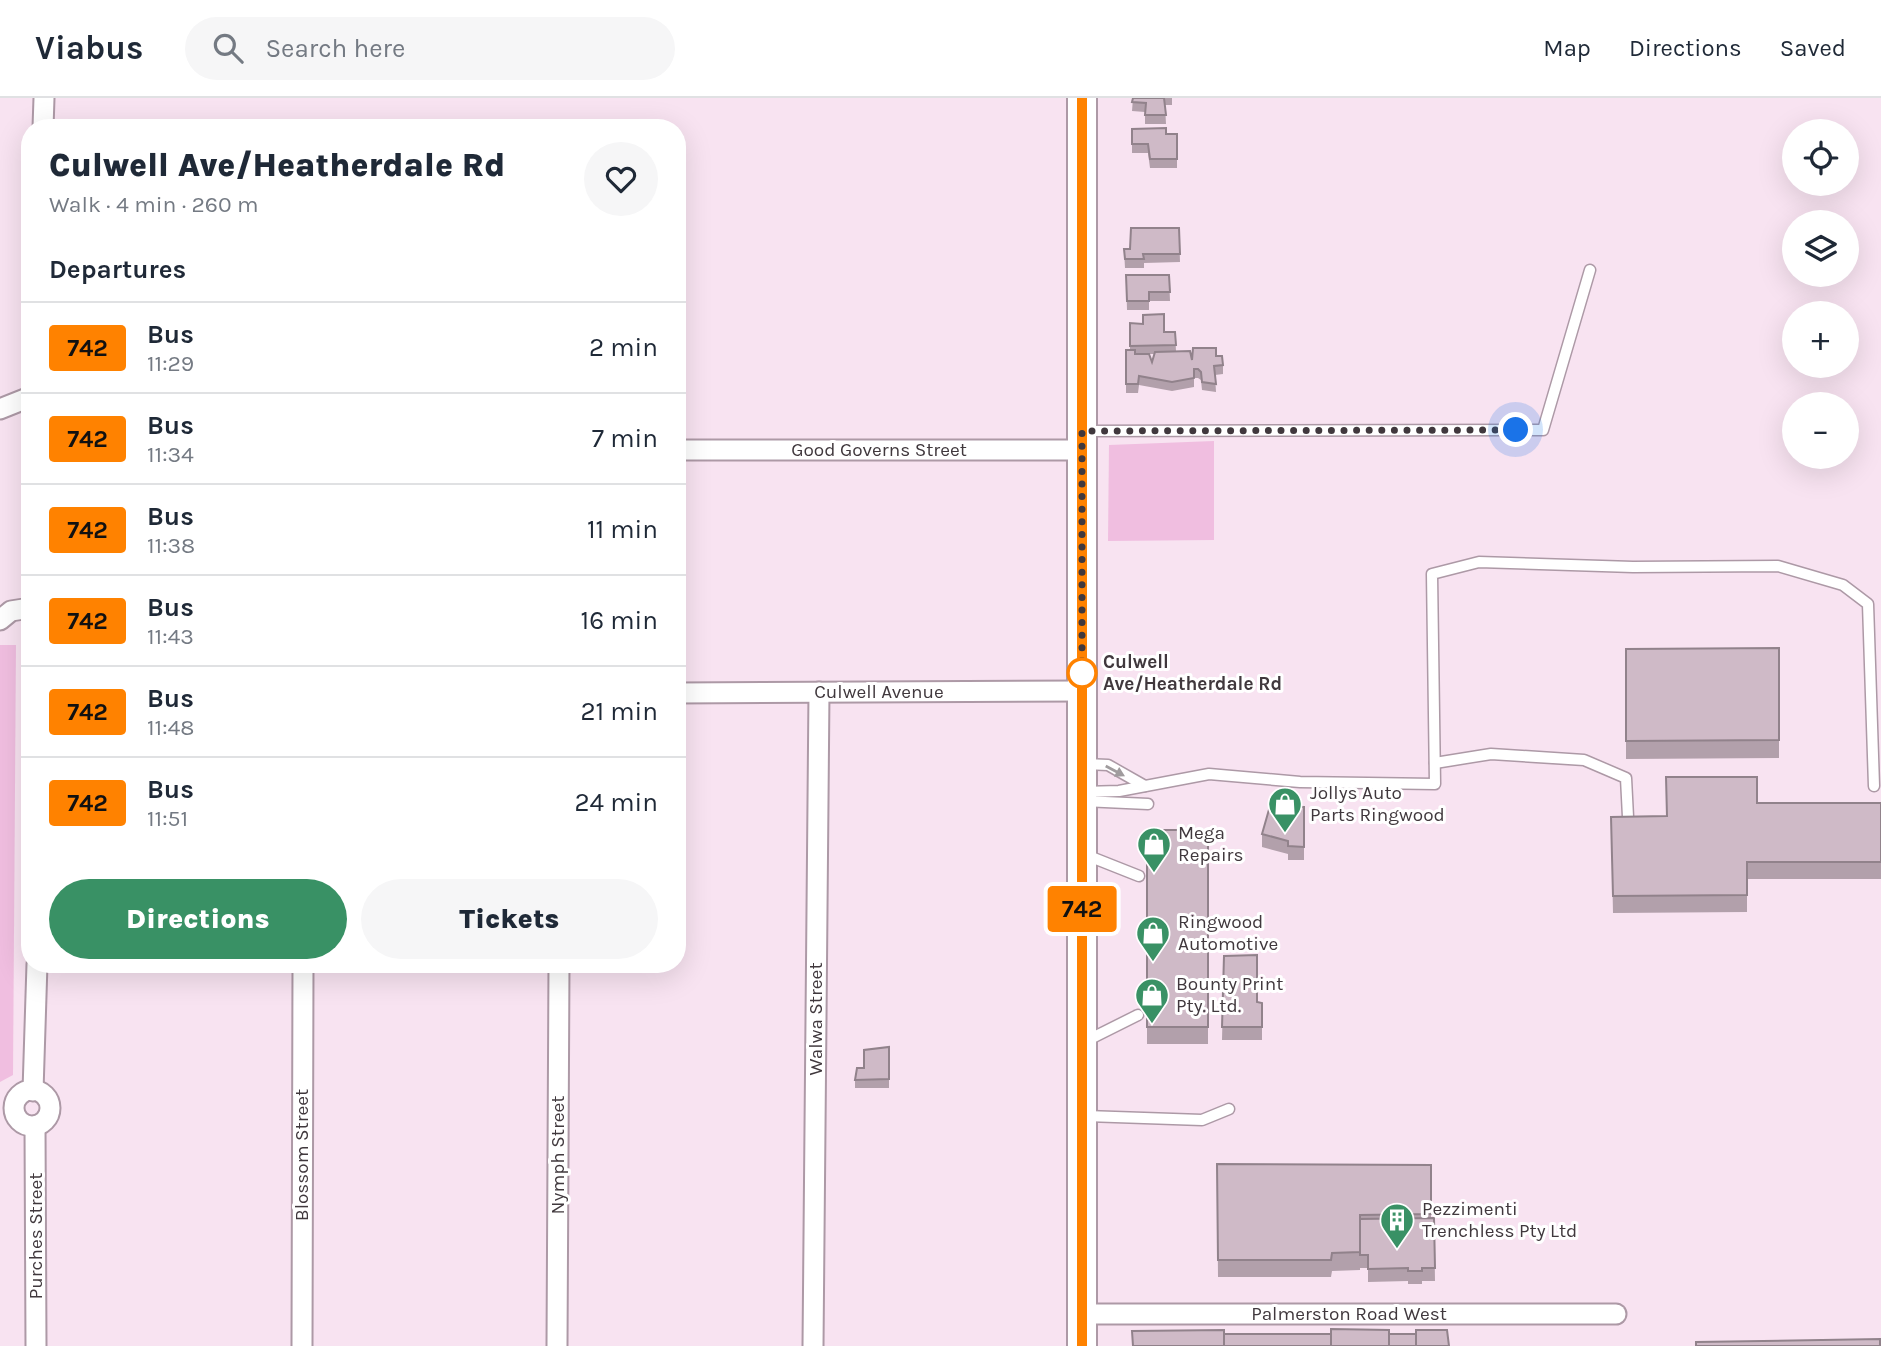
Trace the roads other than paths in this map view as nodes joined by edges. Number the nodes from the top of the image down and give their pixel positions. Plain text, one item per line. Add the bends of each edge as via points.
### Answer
1 (44, 98) edge
2 (1082, 98) edge
3 (43, 119) edge
4 (1590, 270) dead end
5 (21, 401) edge
6 (0, 409) edge
7 (1082, 440) junction
8 (686, 450) edge
9 (21, 609) edge
10 (0, 620) edge
11 (1082, 691) junction
12 (819, 692) junction
13 (686, 693) edge
14 (1435, 763) junction
15 (1082, 786) junction
16 (1874, 786) dead end
17 (1145, 787) junction
18 (1148, 804) dead end
19 (1628, 817) edge
20 (1082, 854) junction
21 (1139, 876) dead end
22 (37, 973) edge
23 (303, 973) edge
24 (559, 973) edge
25 (1138, 1015) dead end
26 (1082, 1043) junction
27 (33, 1091) junction
28 (7, 1109) edge
29 (1229, 1109) dead end
30 (1082, 1116) junction
31 (35, 1126) junction
32 (1082, 1314) junction
33 (1616, 1314) dead end
34 (36, 1346) edge
35 (302, 1346) edge
36 (557, 1346) edge
37 (813, 1346) edge
38 (1082, 1346) edge

1 - 3 street
2 - 7 main road
4 - 7 lane via 1543,430
5 - 6 street
7 - 8 street, Good Governs Street
7 - 11 main road
9 - 10 street
11 - 12 street, Culwell Avenue
11 - 15 main road
12 - 13 street, Culwell Avenue
12 - 37 street, Walwa Street
14 - 16 lane via 1432,575 1479,562 1778,566 1843,585 1868,604
14 - 17 lane via 1435,784 1300,782 1209,774
14 - 19 lane via 1491,754 1584,760 1626,778
15 - 17 lane via 1119,791
15 -> 17 lane via 1108,765
15 - 18 lane
15 - 20 main road
20 - 21 lane
20 - 26 main road
22 - 27 street
23 - 35 street, Blossom Street
24 - 36 street, Nymph Street
25 - 26 lane
26 - 30 main road
27 - 28 street via 18,1097
27 - 31 street, Purches Street via 44,1095 50,1105 45,1121
28 - 31 street via 23,1123
29 - 30 lane via 1202,1119
30 - 32 main road
31 - 34 street, Purches Street
32 - 33 street, Palmerston Road West
32 - 38 main road

